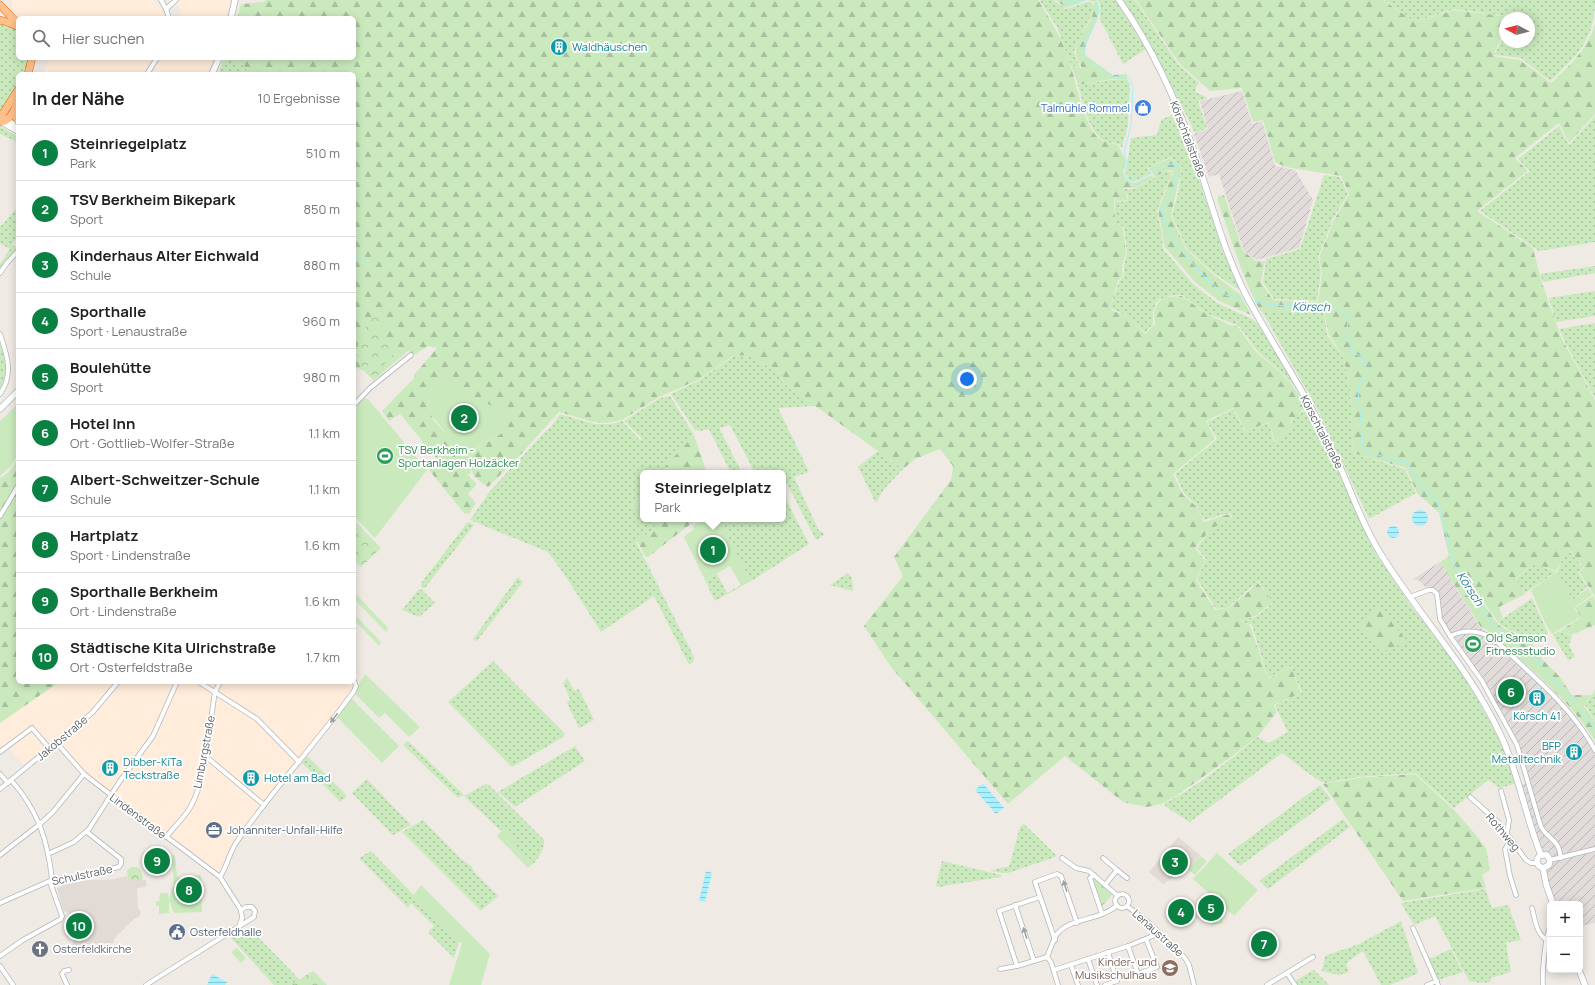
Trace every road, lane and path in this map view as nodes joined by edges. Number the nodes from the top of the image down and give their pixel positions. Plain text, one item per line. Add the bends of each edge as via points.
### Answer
1 (160, 0) edge
2 (176, 0) edge
3 (235, 0) edge
4 (1119, 0) edge
5 (0, 5) edge
6 (166, 9) junction
7 (168, 16) edge
8 (231, 16) edge
9 (0, 20) edge
10 (16, 22) edge
11 (16, 27) edge
12 (32, 60) edge
13 (36, 60) edge
14 (156, 60) edge
15 (218, 60) edge
16 (28, 72) edge
17 (32, 72) edge
18 (148, 72) edge
19 (213, 72) edge
20 (16, 93) edge
21 (16, 106) edge
22 (1, 119) edge
23 (16, 126) edge
24 (16, 130) edge
25 (16, 254) edge
26 (0, 273) edge
27 (0, 334) edge
28 (411, 355) dead end
29 (16, 393) edge
30 (0, 394) edge
31 (356, 402) edge
32 (0, 409) edge
33 (16, 489) edge
34 (0, 516) edge
35 (1410, 597) junction
36 (1450, 636) junction
37 (116, 684) edge
38 (176, 684) edge
39 (202, 684) edge
40 (219, 684) edge
41 (355, 684) edge
42 (215, 692) junction
43 (56, 742) junction
44 (49, 748) junction
45 (1595, 750) edge
46 (0, 752) edge
47 (204, 758) junction
48 (299, 762) junction
49 (0, 774) edge
50 (84, 774) junction
51 (9, 781) junction
52 (0, 790) edge
53 (1501, 791) dead end
54 (110, 794) junction
55 (1470, 797) dead end
56 (264, 804) junction
57 (40, 824) junction
58 (87, 832) junction
59 (1507, 833) junction
60 (166, 837) junction
61 (1511, 840) junction
62 (1595, 849) edge
63 (1, 853) edge
64 (48, 854) junction
65 (1540, 855) junction
66 (1062, 858) dead end
67 (1103, 858) dead end
68 (1561, 858) junction
69 (1550, 860) junction
70 (1537, 863) junction
71 (1543, 868) junction
72 (1117, 870) junction
73 (1094, 875) junction
74 (220, 877) junction
75 (1127, 878) dead end
76 (51, 881) junction
77 (1105, 884) junction
78 (1516, 895) dead end
79 (1118, 896) junction
80 (1040, 897) junction
81 (1552, 901) edge
82 (0, 904) edge
83 (1015, 905) junction
84 (1117, 905) junction
85 (1127, 906) junction
86 (1532, 908) dead end
87 (241, 910) junction
88 (1102, 914) junction
89 (1077, 923) junction
90 (239, 927) junction
91 (1413, 928) dead end
92 (1160, 933) junction
93 (1146, 939) junction
94 (1054, 940) junction
95 (1547, 940) joint
96 (1128, 946) junction
97 (1108, 952) junction
98 (0, 956) edge
99 (1047, 957) junction
100 (1313, 957) dead end
101 (1088, 959) junction
102 (1034, 961) junction
103 (1071, 965) junction
104 (0, 966) edge
105 (1017, 966) junction
106 (1000, 969) dead end
107 (69, 970) dead end
108 (1054, 970) junction
109 (1287, 973) junction
110 (1580, 973) edge
111 (154, 983) edge
112 (1437, 983) edge
113 (13, 985) edge
114 (67, 985) edge
115 (146, 985) edge
116 (1058, 985) edge
117 (1078, 985) edge
118 (1097, 985) edge
119 (1105, 985) edge
120 (1194, 985) edge
121 (1267, 985) edge
122 (1295, 985) edge
123 (1427, 985) edge
124 (1543, 985) edge
125 (1585, 985) edge

1 - 6 street
2 - 6 street
3 - 8 main road
4 - 35 main road, Körschtalstraße via 1172,96 1196,156 1227,251 1245,293 1319,422 1374,543
5 - 10 highway
6 - 7 street
9 - 11 highway
12 - 16 highway
13 - 17 highway
14 - 18 street
15 - 19 main road
20 - 22 highway
21 - 22 highway via 11,116
22 - 23 main road
22 - 24 main road
25 - 26 street
27 - 30 street via 9,366 6,382
28 - 31 street
29 - 32 main road
33 - 34 street
35 - 36 street via 1429,590 1438,594 1440,619
35 - 65 main road, Körschtalstraße via 1477,692 1501,736 1520,785
36 - 45 street via 1464,631 1475,631 1490,636 1566,709 1585,731
36 - 68 street via 1482,682 1517,745 1541,826 1546,835 1557,843
37 - 43 street, Jakobstraße via 95,710
38 - 54 street via 151,739
39 - 42 street
40 - 42 street, Limburgstraße
41 -> 48 street via 352,694
42 - 47 street, Limburgstraße
42 - 48 street via 257,719
43 - 44 street, Jakobstraße
43 - 50 street, Lindenstraße
44 - 46 street via 32,728
44 - 51 street, Jakobstraße
47 - 56 street via 210,760
47 - 60 street, Limburgstraße via 198,789 191,806
48 - 56 street
49 - 51 street
50 - 54 street, Lindenstraße
50 - 57 street via 58,807
51 - 52 street, Jakobstraße
51 - 57 street via 29,802
53 - 59 street via 1509,820
54 - 58 street
54 - 60 street, Lindenstraße
55 - 59 street, Rothweg
56 - 74 street via 233,848
57 - 63 street
57 - 64 street
58 - 64 street via 74,842
58 - 76 street, Schulstraße via 121,860 120,866
59 - 61 street, Rothweg
60 - 74 street, Lindenstraße
61 - 70 street, Rothweg via 1526,860
61 - 78 street via 1506,849
62 - 68 street
64 - 76 street
65 - 69 main road via 1547,855
65 - 70 main road
66 - 73 street via 1076,868
67 - 72 street
68 - 69 street
69 - 71 main road via 1548,866
70 - 71 main road
71 - 81 main road
72 - 75 street
72 - 77 street
73 - 77 street
73 - 88 street via 1090,878
74 - 87 street, Lindenstraße
76 - 82 street, Schulstraße
76 - 98 street via 61,920
77 - 79 street
79 - 84 street via 1115,899
79 - 85 street, Lenaustraße via 1127,896
80 - 83 street
89 -> 80 street via 1061,876 1057,874 1035,882
80 - 94 street
102 -> 83 street
83 - 105 street via 999,911
84 - 85 street, Lenaustraße via 1121,908
84 - 88 street
85 - 92 street, Lenaustraße
86 - 95 street via 1539,932 1542,938
87 - 90 street
87 - 90 street via 252,907 255,914 252,920
88 - 89 street
89 - 94 street via 1064,927
90 - 111 street
91 - 112 street
92 - 93 street
92 - 120 street, Lenaustraße via 1185,958
93 - 96 street
93 - 96 street via 1157,967 1138,974
94 - 99 street
95 - 124 street
96 - 97 street
97 - 101 street
97 - 119 street via 1117,981
99 - 102 street
99 - 108 street
100 - 109 street
101 - 103 street
101 - 118 street
102 - 105 street
103 - 108 street
103 - 117 street
104 - 113 street
105 - 106 street
107 - 114 street via 62,974
108 - 116 street
109 - 121 street
109 - 122 street
110 - 125 main road
111 - 115 street
112 - 123 street

